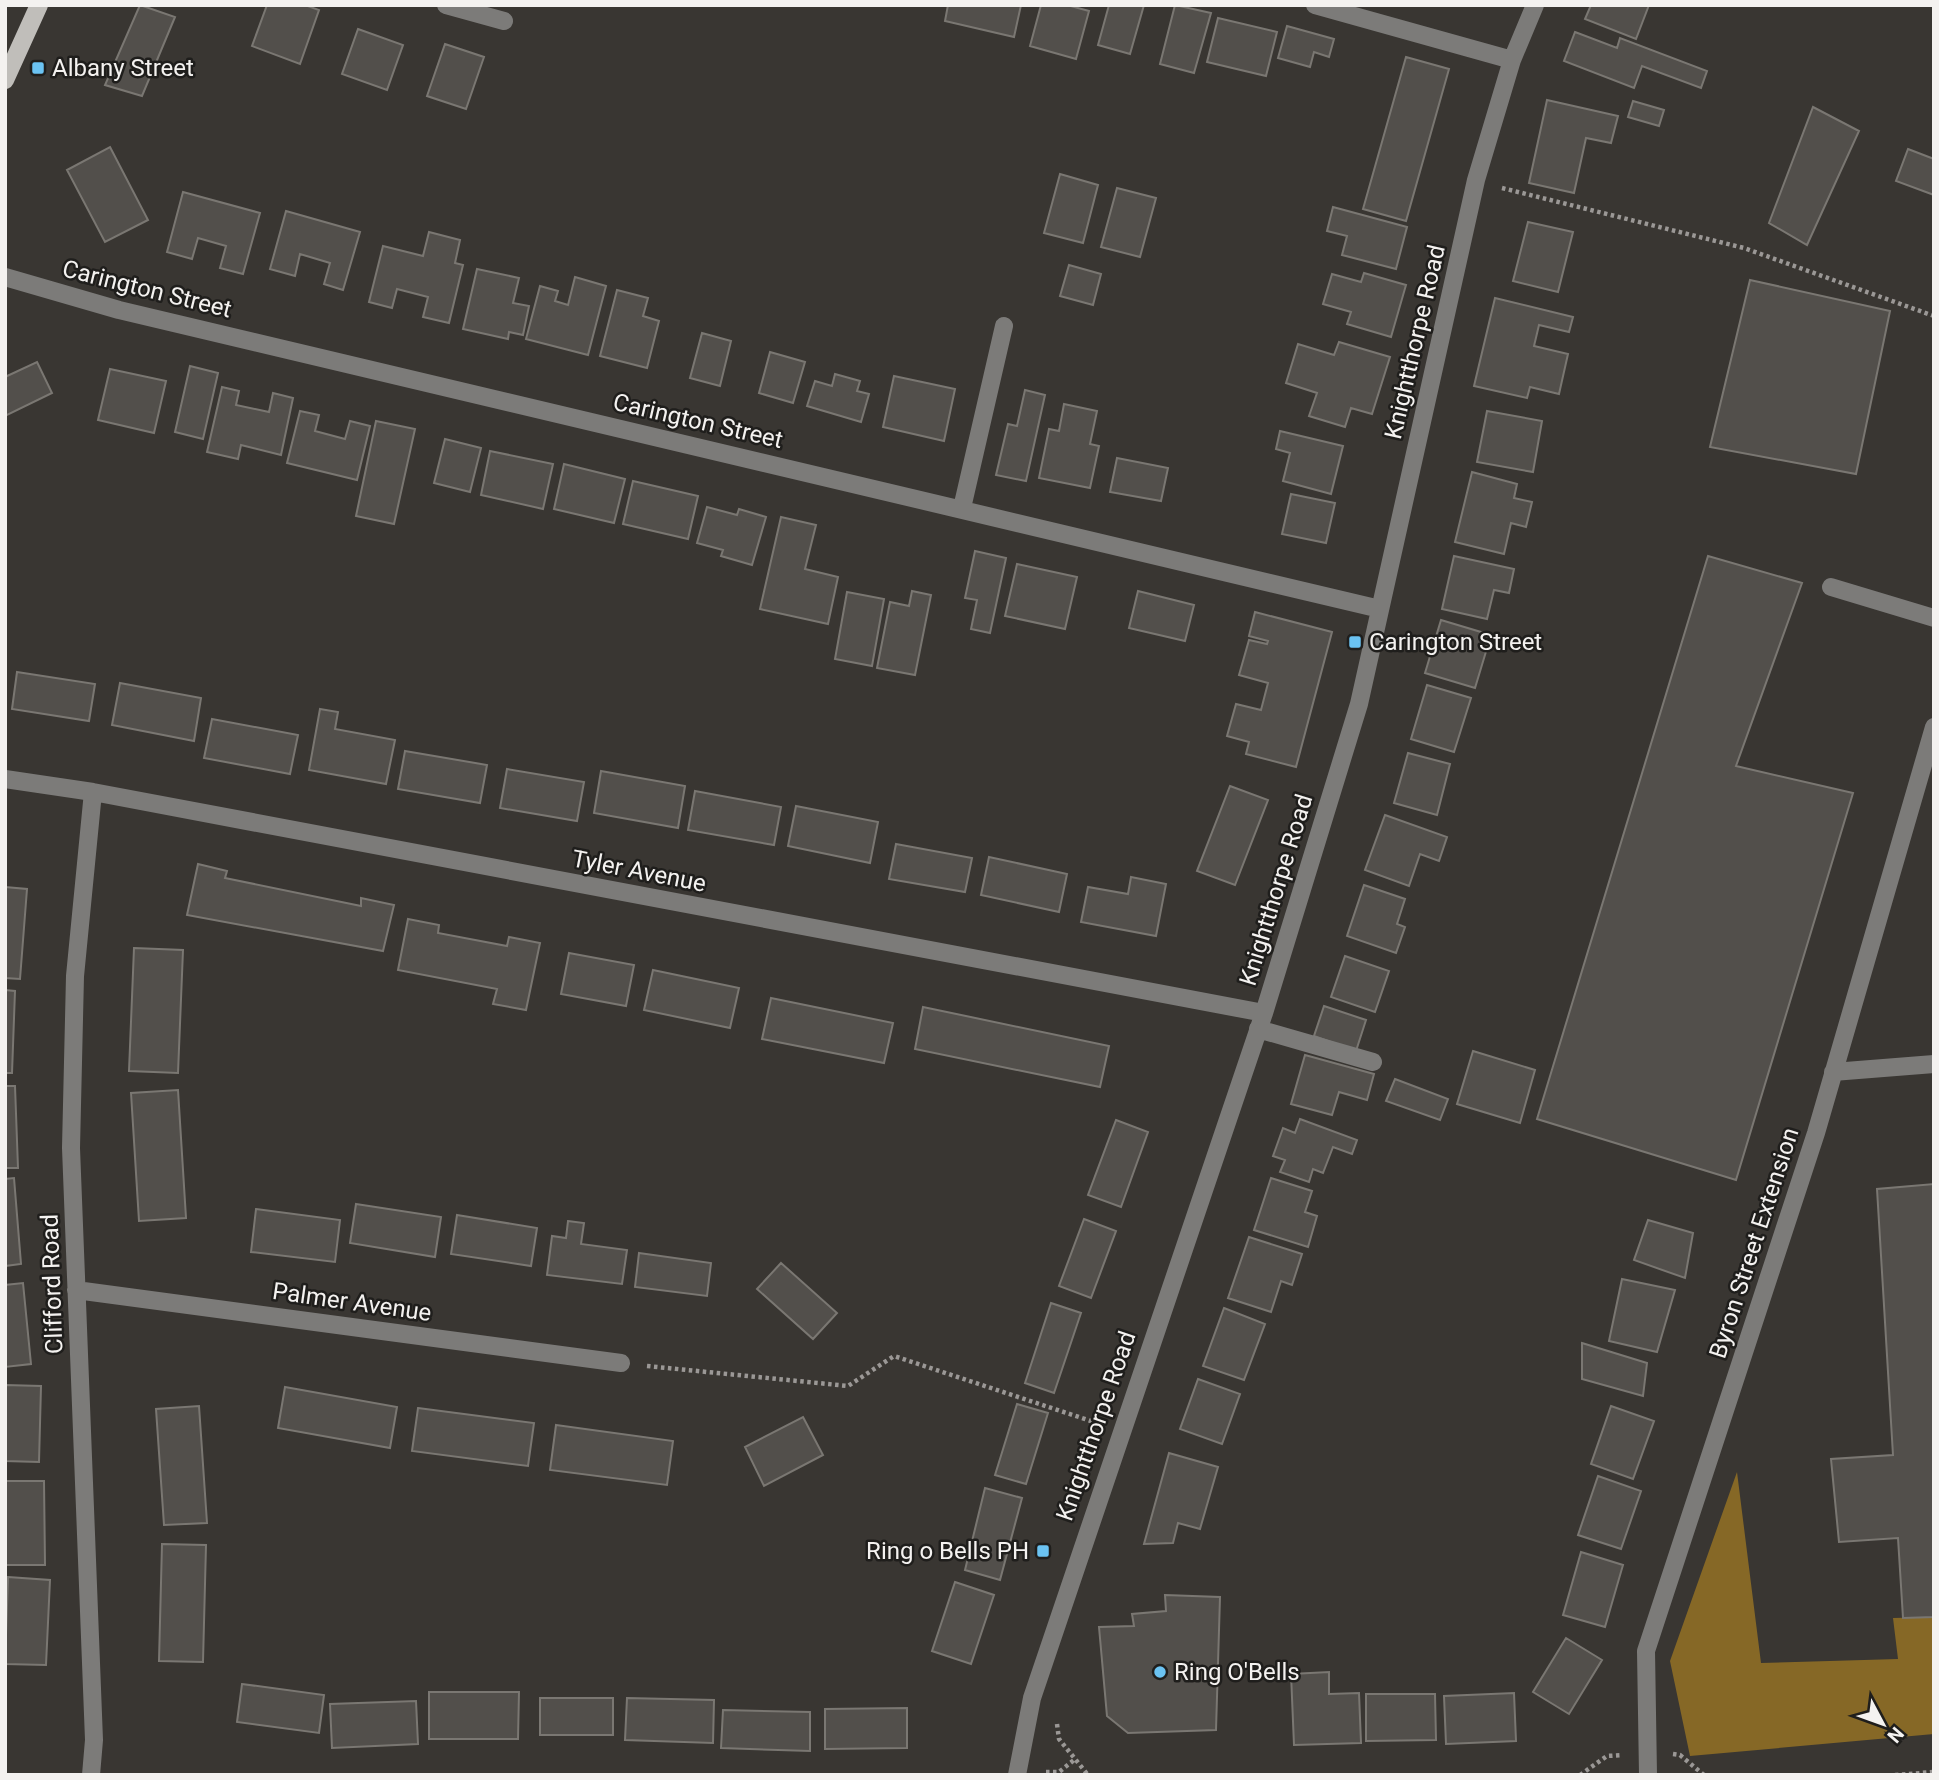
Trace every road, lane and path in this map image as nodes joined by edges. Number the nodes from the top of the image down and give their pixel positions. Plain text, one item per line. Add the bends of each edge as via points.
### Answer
1 (39, 5) edge
2 (446, 5) edge
3 (1315, 5) edge
4 (1535, 5) edge
5 (505, 21) dead end
6 (1512, 60) junction
7 (5, 80) edge
8 (1476, 180) junction
9 (5, 277) edge
10 (1934, 316) edge
11 (1004, 326) dead end
12 (962, 508) junction
13 (1831, 587) dead end
14 (1380, 608) junction
15 (1934, 618) edge
16 (1934, 727) edge
17 (5, 779) edge
18 (93, 792) junction
19 (1261, 1021) junction
20 (1373, 1062) dead end
21 (1934, 1064) edge
22 (1833, 1072) junction
23 (76, 1290) junction
24 (621, 1363) joint
25 (1121, 1431) junction
26 (1055, 1713) dead end
27 (1681, 1755) dead end
28 (1607, 1756) dead end
29 (1934, 1772) edge
30 (91, 1775) edge
31 (1017, 1775) edge
32 (1088, 1775) edge
33 (1580, 1775) edge
34 (1648, 1775) edge
35 (1704, 1775) edge
36 (1895, 1775) edge

1 - 7 main road
2 - 5 street
3 - 6 street
4 - 6 street, Knightthorpe Road
6 - 8 street, Knightthorpe Road
8 - 10 path via 1744,248
8 - 14 street, Knightthorpe Road
9 - 12 street, Carington Street via 119,310
11 - 12 street
12 - 14 street, Carington Street
13 - 15 street
14 - 19 street, Knightthorpe Road via 1359,704
16 - 22 street, Byron Street Extension
17 - 18 street, Tyler Avenue
18 - 19 street, Tyler Avenue
18 - 23 street, Clifford Road via 75,976 71,1148
19 - 20 street, Tyler Avenue
19 - 25 street, Knightthorpe Road
21 - 22 street
22 - 34 street, Byron Street Extension via 1646,1651
23 - 24 street, Palmer Avenue
23 - 30 street, Clifford Road via 94,1740
24 - 25 path via 848,1386 894,1356
25 - 31 street, Knightthorpe Road via 1032,1698
26 - 32 path via 1059,1739
27 - 35 path
28 - 33 path
29 - 36 path

